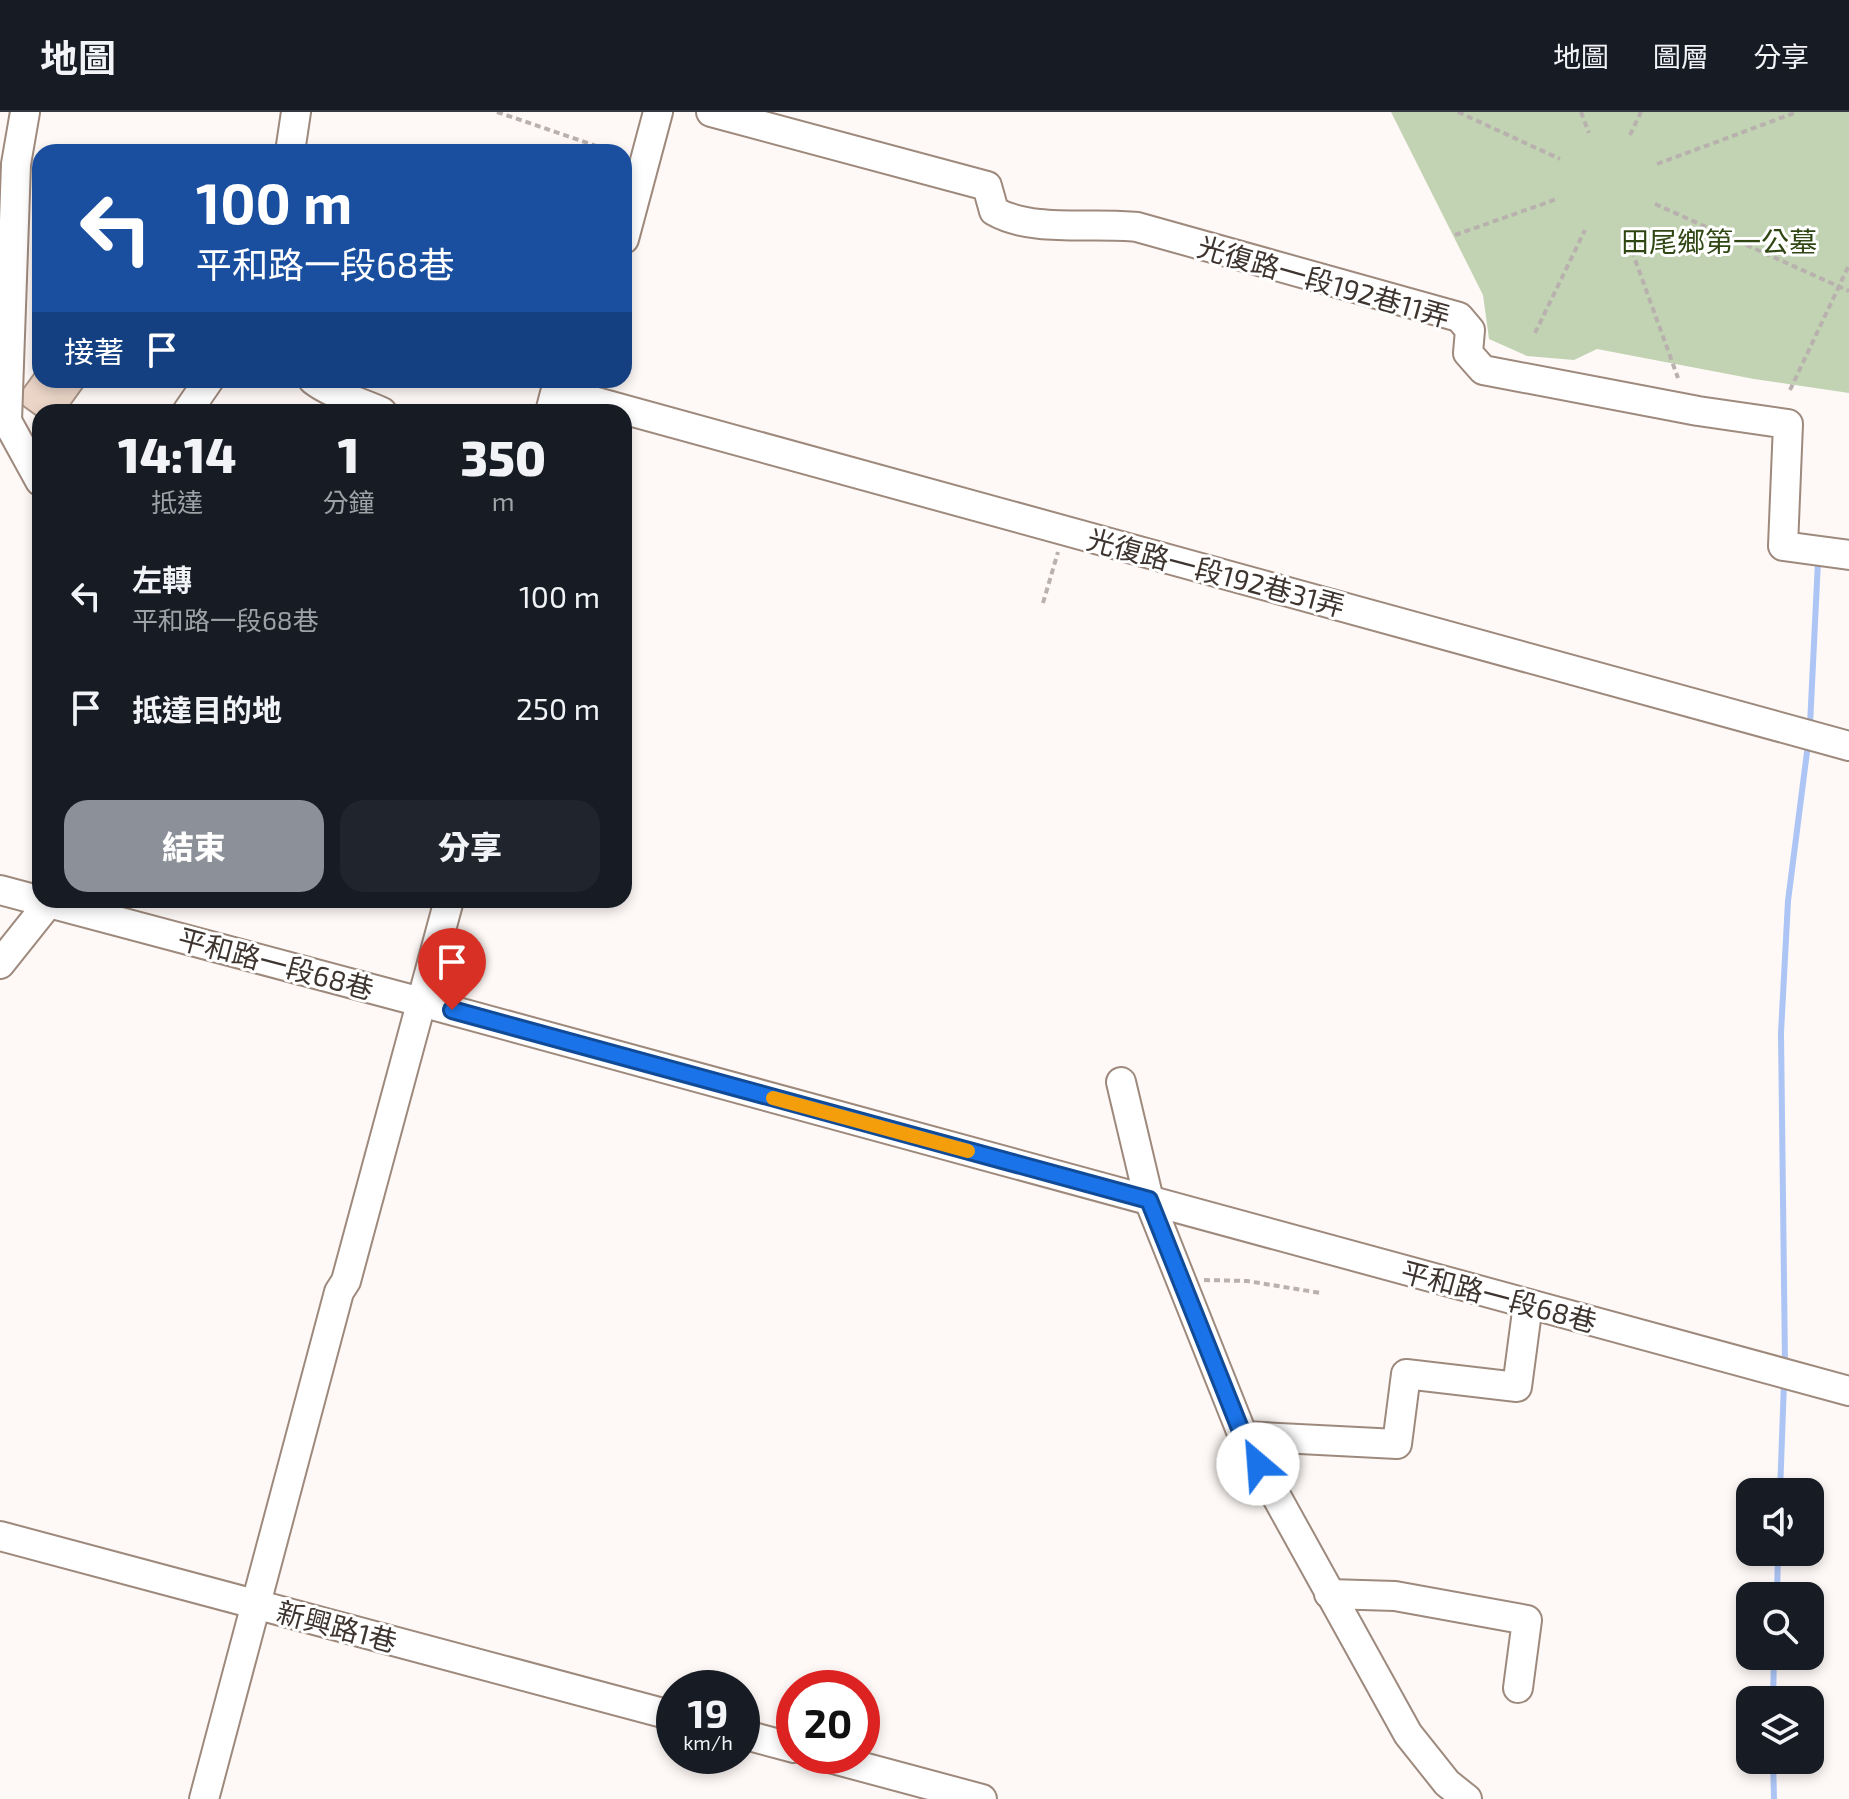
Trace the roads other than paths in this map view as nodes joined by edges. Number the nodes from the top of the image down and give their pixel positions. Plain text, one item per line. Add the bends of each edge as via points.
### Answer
1 (25, 112) edge
2 (296, 112) edge
3 (658, 112) edge
4 (711, 112) edge
5 (291, 144) edge
6 (8, 161) edge
7 (632, 209) edge
8 (5, 296) edge
9 (325, 388) edge
10 (583, 397) edge
11 (366, 404) edge
12 (552, 404) edge
13 (608, 404) edge
14 (632, 411) edge
15 (32, 466) edge
16 (1849, 555) edge
17 (1849, 746) edge
18 (0, 890) edge
19 (32, 898) edge
20 (46, 908) edge
21 (73, 908) edge
22 (447, 908) edge
23 (0, 964) edge
24 (421, 1002) junction
25 (1121, 1082) dead end
26 (1149, 1200) junction
27 (1528, 1304) junction
28 (1849, 1391) edge
29 (1243, 1436) junction
30 (0, 1536) edge
31 (1329, 1594) junction
32 (258, 1604) junction
33 (1518, 1688) dead end
34 (656, 1711) edge
35 (880, 1772) edge
36 (1448, 1794) edge
37 (204, 1799) edge
38 (982, 1799) edge

1 - 6 street
2 - 5 street
3 - 7 street
4 - 16 street, 光復路一段192巷11弄 via 987,186 994,211 1005,218 1137,227 1459,317 1470,330 1468,353 1483,370 1788,424 1783,546
6 - 8 street
8 - 15 street via 7,421
9 - 11 street
10 - 12 street via 555,393
10 - 13 street, 光復路一段192巷31弄
14 - 17 street, 光復路一段192巷31弄
18 - 19 street, 平和路一段68巷
20 - 23 street
21 - 24 street, 平和路一段68巷
22 - 24 street
24 - 26 street, 平和路一段68巷
24 - 32 street
25 - 26 street
26 - 27 street, 平和路一段68巷
26 - 29 street
27 - 28 street, 平和路一段68巷
27 - 29 street via 1517,1387 1406,1374 1397,1444
29 - 31 street
30 - 32 street, 新興路1巷
31 - 33 street via 1395,1596 1527,1620
31 - 36 street
32 - 34 street, 新興路1巷
32 - 37 street
35 - 38 street

